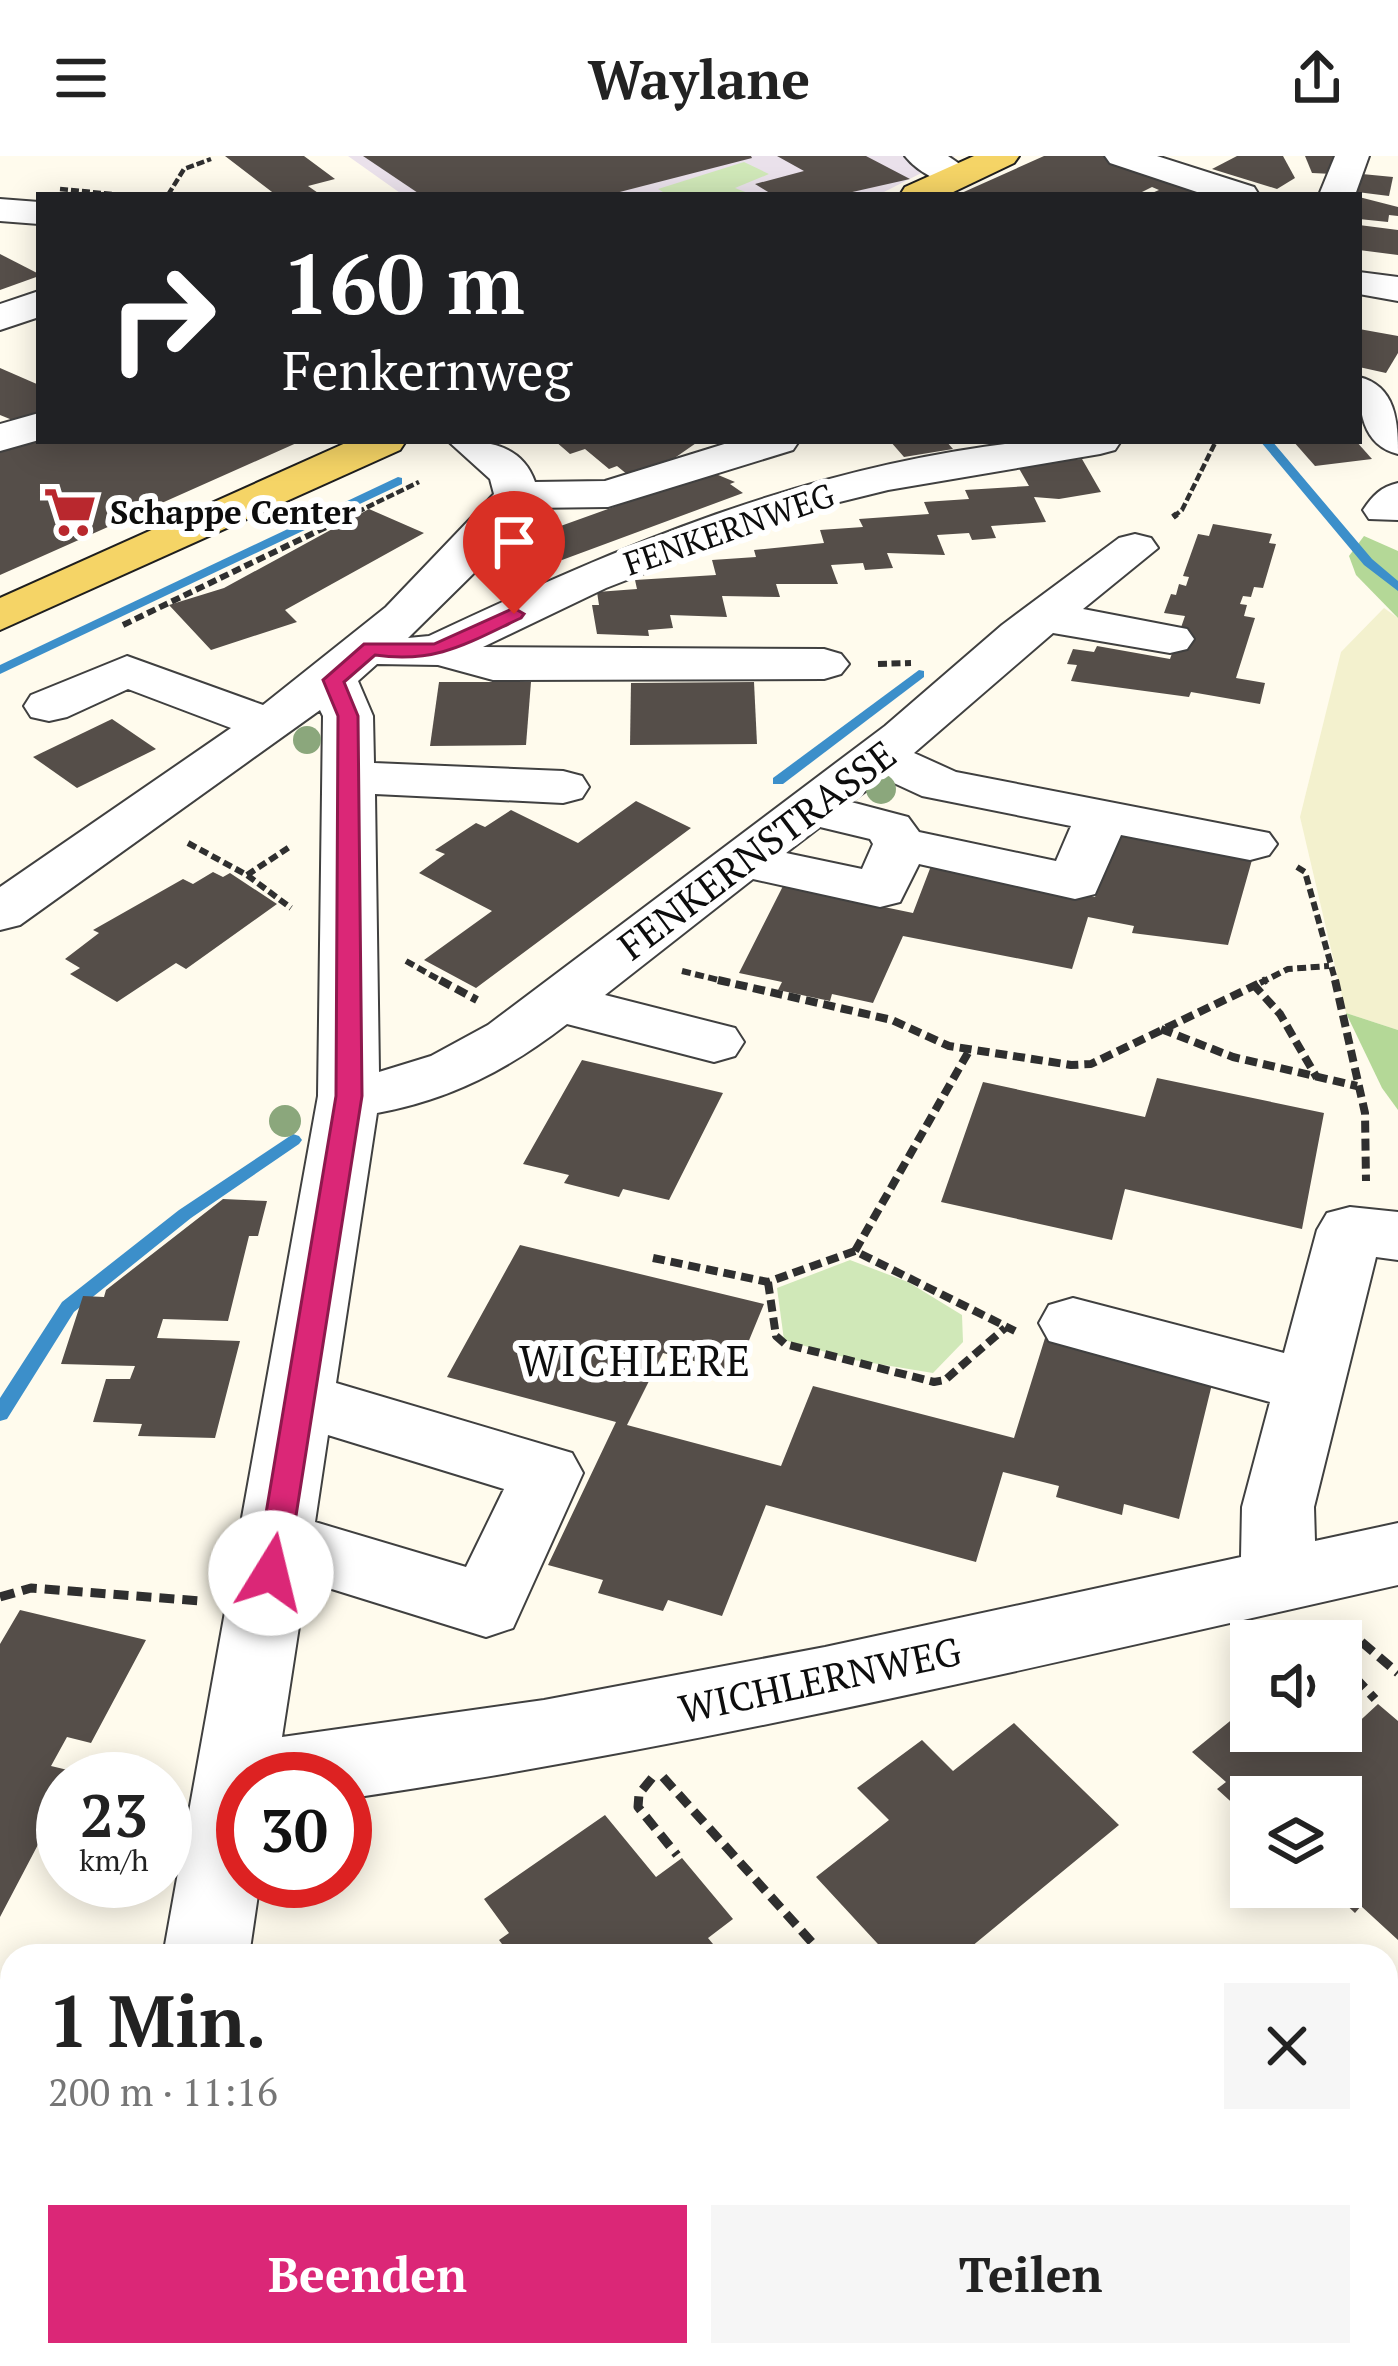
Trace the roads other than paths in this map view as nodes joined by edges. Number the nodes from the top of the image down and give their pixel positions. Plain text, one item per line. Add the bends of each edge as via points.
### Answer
1 (922, 156) edge
2 (1002, 156) edge
3 (1122, 156) edge
4 (1352, 156) edge
5 (959, 176) junction
6 (924, 192) edge
7 (1231, 192) edge
8 (1337, 192) edge
9 (0, 210) edge
10 (36, 213) edge
11 (1362, 283) edge
12 (1398, 289) edge
13 (36, 306) edge
14 (5, 337) edge
15 (1362, 389) edge
16 (1362, 392) edge
17 (1398, 395) edge
18 (36, 427) edge
19 (0, 438) edge
20 (1398, 441) edge
21 (379, 444) edge
22 (473, 444) edge
23 (768, 444) edge
24 (1082, 444) edge
25 (516, 495) junction
26 (1135, 548) dead end
27 (0, 616) edge
28 (1046, 617) junction
29 (1170, 639) dead end
30 (439, 650) junction
31 (352, 664) junction
32 (824, 664) dead end
33 (50, 706) dead end
34 (268, 725) junction
35 (879, 756) junction
36 (348, 777) junction
37 (563, 787) dead end
38 (811, 808) junction
39 (1102, 816) junction
40 (900, 844) junction
41 (1250, 844) road end
42 (742, 860) junction
43 (0, 913) edge
44 (563, 998) junction
45 (714, 1042) dead end
46 (349, 1096) junction
47 (1374, 1233) edge
48 (1073, 1324) road end
49 (1309, 1386) junction
50 (299, 1399) junction
51 (276, 1541) junction
52 (1357, 1589) edge
53 (241, 1752) edge
54 (372, 1760) edge
55 (216, 1899) edge
56 (208, 1944) edge

1 - 5 street
2 - 5 main road
3 - 7 street
4 - 8 street
5 - 6 main road
9 - 10 street
11 - 12 street
13 - 14 street
15 - 17 street
16 - 20 street
18 - 19 street
21 - 27 main road
22 - 25 street via 511,474
23 - 25 street via 608,494
24 - 30 street, FENKERNWEG via 792,500 590,578
25 - 31 street via 476,548
26 - 28 street, FENKERNSTRASSE
28 - 29 street
28 - 35 street, FENKERNSTRASSE
30 - 31 street, FENKERNWEG
30 - 32 street via 493,665
31 - 34 street
31 - 36 street
33 - 34 street via 127,671
34 - 43 street
35 - 38 street, FENKERNSTRASSE
35 - 39 street via 941,785
36 - 37 street
36 - 46 street
38 - 40 street via 889,829
38 - 42 street, FENKERNSTRASSE
39 - 40 street via 1075,882
39 - 41 street
40 - 42 street via 880,890
42 - 44 street, FENKERNSTRASSE
44 - 45 street via 602,1017
44 - 46 street, FENKERNSTRASSE via 475,1061 391,1093
46 - 50 street
47 - 49 street
48 - 49 street
49 - 52 street via 1278,1507
50 - 51 street
50 - 51 street via 548,1473 486,1605
51 - 53 street
52 - 54 street, WICHLERNWEG
55 - 56 street

